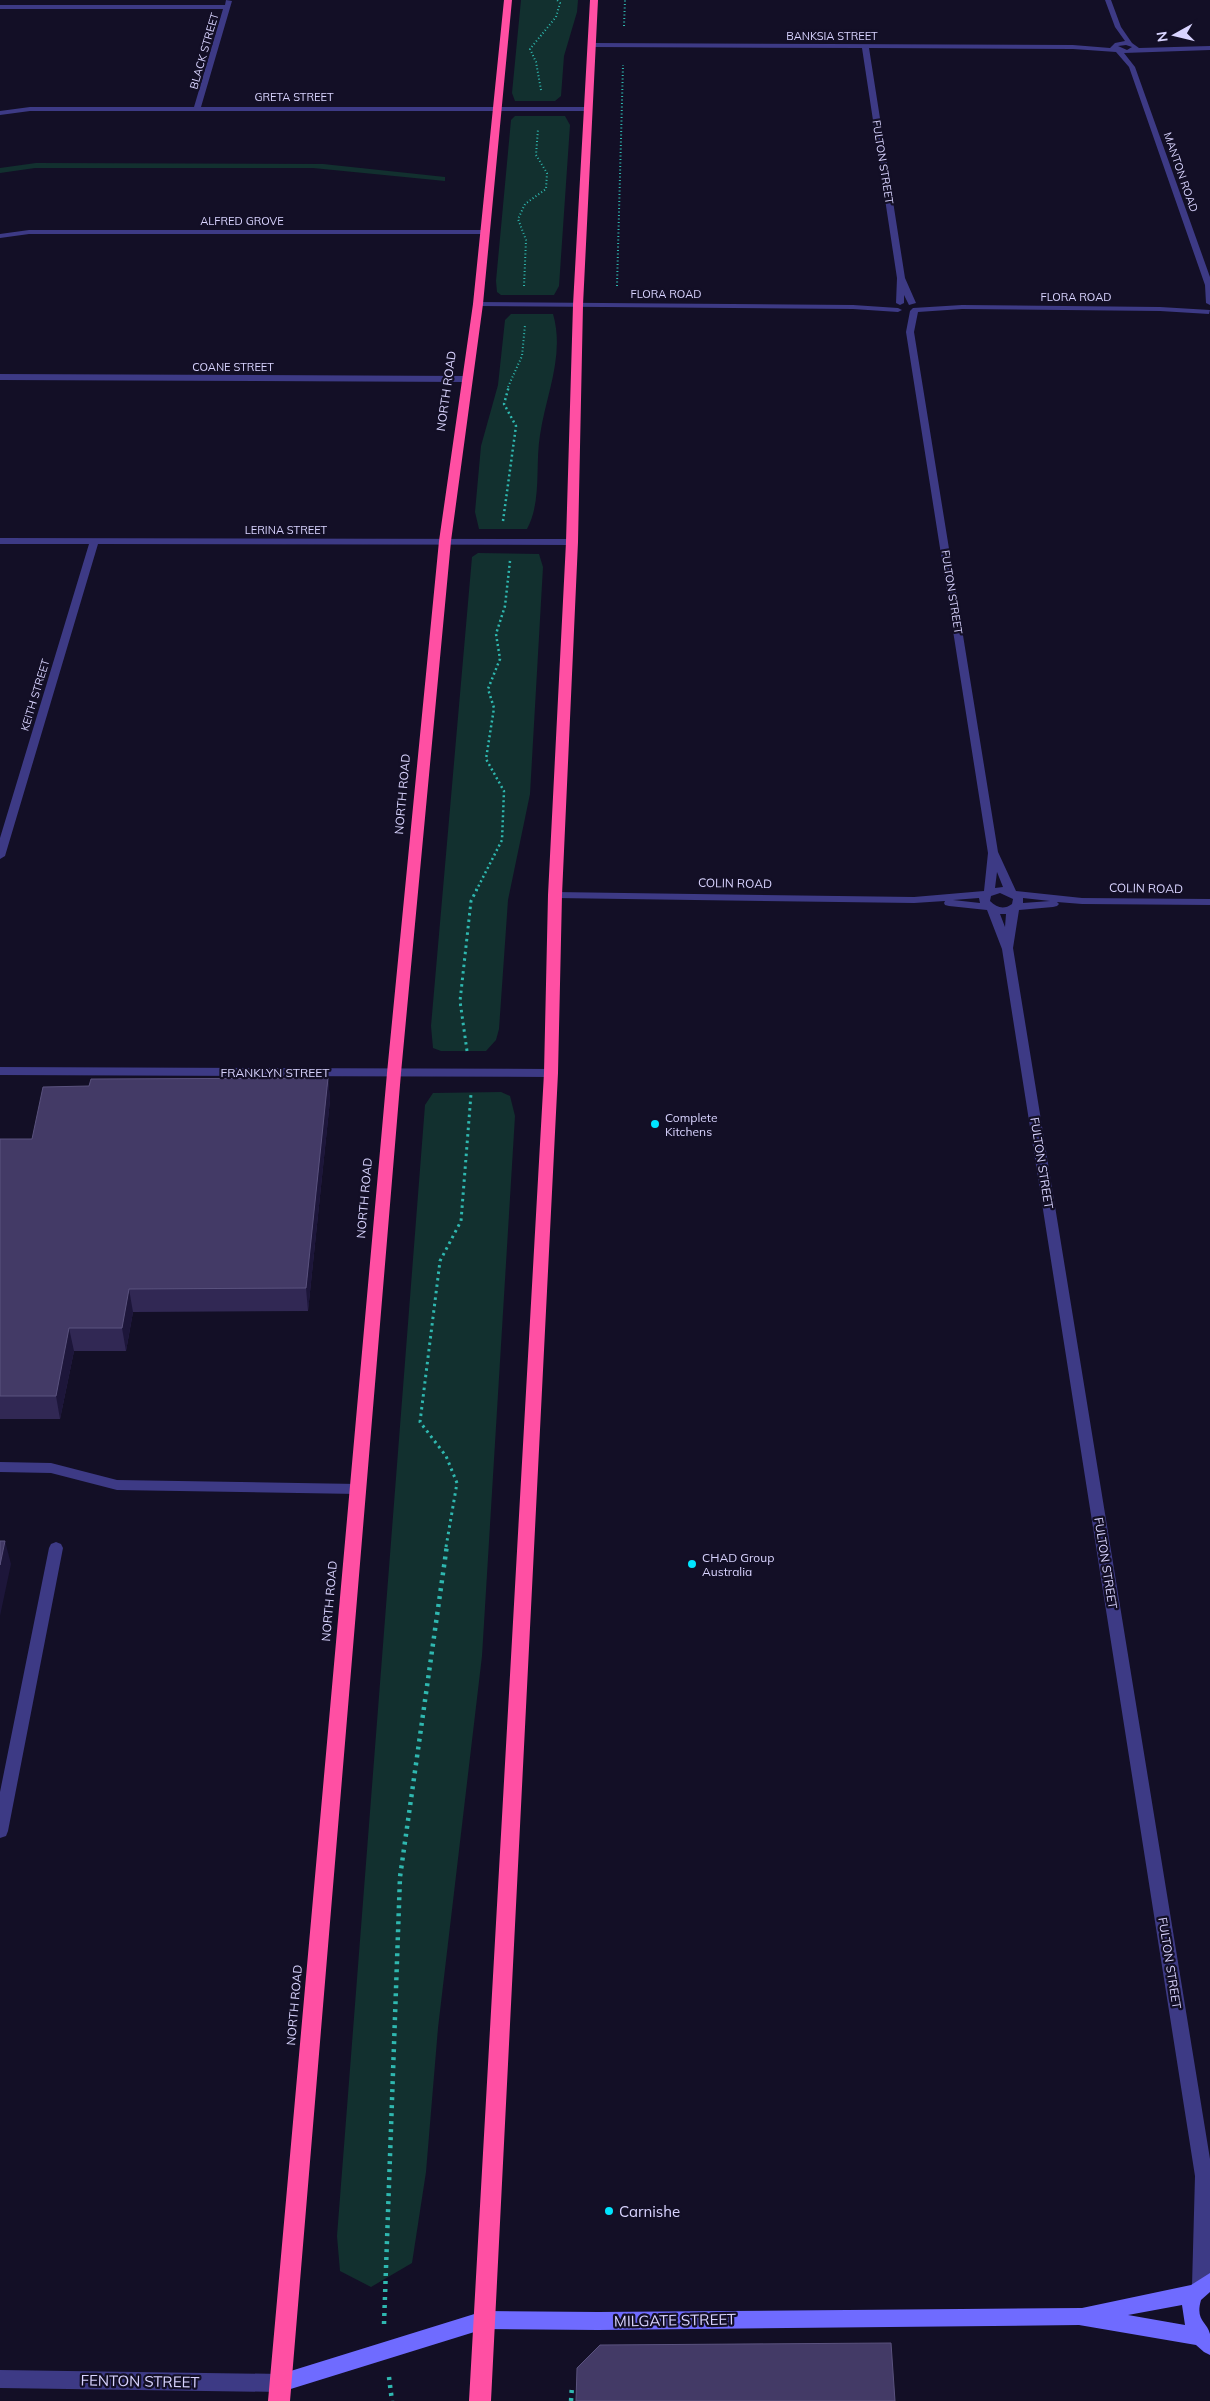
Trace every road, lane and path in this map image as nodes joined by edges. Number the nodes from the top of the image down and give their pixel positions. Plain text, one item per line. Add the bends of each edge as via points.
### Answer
1 (508, 0) edge
2 (557, 0) edge
3 (594, 0) edge
4 (625, 0) edge
5 (1108, 0) edge
6 (228, 4) edge
7 (0, 7) edge
8 (1118, 27) junction
9 (592, 45) junction
10 (624, 45) junction
11 (865, 46) junction
12 (1117, 47) junction
13 (1133, 47) junction
14 (1210, 48) edge
15 (1132, 67) junction
16 (197, 109) junction
17 (497, 109) junction
18 (541, 109) junction
19 (588, 109) junction
20 (0, 113) edge
21 (484, 232) junction
22 (0, 236) edge
23 (901, 278) junction
24 (1209, 285) edge
25 (617, 286) dead end
26 (478, 304) junction
27 (526, 304) junction
28 (578, 304) junction
29 (899, 307) junction
30 (914, 307) junction
31 (1209, 307) edge
32 (910, 332) junction
33 (0, 377) edge
34 (466, 379) junction
35 (0, 540) edge
36 (94, 541) junction
37 (445, 541) junction
38 (506, 542) junction
39 (572, 542) junction
40 (993, 852) junction
41 (0, 856) edge
42 (988, 893) junction
43 (1013, 894) junction
44 (555, 895) junction
45 (914, 900) junction
46 (1082, 901) junction
47 (1210, 902) edge
48 (990, 908) junction
49 (1014, 908) junction
50 (1008, 949) junction
51 (0, 1071) edge
52 (470, 1072) junction
53 (551, 1072) junction
54 (394, 1073) junction
55 (0, 1467) edge
56 (358, 1489) junction
57 (56, 1548) dead end
58 (0, 1831) edge
59 (1207, 2185) edge
60 (1202, 2287) edge
61 (1079, 2316) junction
62 (484, 2320) junction
63 (1207, 2344) edge
64 (386, 2350) junction
65 (0, 2379) edge
66 (572, 2386) dead end
67 (280, 2392) edge
68 (480, 2401) edge
69 (572, 2401) edge

1 - 17 highway, NORTH ROAD
2 - 18 path via 560,11 549,27 534,39 530,49 540,80
3 - 9 highway
4 - 10 path
5 - 8 street
6 - 7 street
6 - 16 street, BLACK STREET
8 - 12 street
8 - 13 street
9 - 10 street, BANKSIA STREET
9 - 19 highway
10 - 11 street, BANKSIA STREET
10 - 25 path
11 - 12 street, BANKSIA STREET
11 - 23 street, FULTON STREET
12 - 13 street, BANKSIA STREET
12 - 15 street, MANTON ROAD
13 - 14 street
13 - 15 street, MANTON ROAD
15 - 24 street, MANTON ROAD
16 - 17 street, GRETA STREET
16 - 20 street, GRETA STREET via 30,109
17 - 18 street, GRETA STREET
17 - 21 highway, NORTH ROAD
18 - 19 street, GRETA STREET
18 - 27 path via 536,155 546,173 546,189 526,204 518,219 526,240
19 - 28 highway
21 - 22 street, ALFRED GROVE via 29,232
21 - 26 highway, NORTH ROAD
23 - 29 street, FULTON STREET
23 - 30 street, FULTON STREET
24 - 31 street, MANTON ROAD
26 - 27 street, FLORA ROAD
26 - 34 highway, NORTH ROAD
27 - 28 street, FLORA ROAD
27 - 38 path via 522,356 504,404 516,426 502,524
28 - 29 street, FLORA ROAD
28 - 39 highway
29 - 30 street, FLORA ROAD
29 - 32 street, FULTON STREET
30 - 31 street, FLORA ROAD
30 - 32 street, FULTON STREET
32 - 40 street, FULTON STREET
33 - 34 street, COANE STREET
34 - 37 highway, NORTH ROAD
35 - 36 street, LERINA STREET
36 - 37 street, LERINA STREET
36 - 41 street, KEITH STREET
37 - 38 street, LERINA STREET
37 - 54 highway, NORTH ROAD
38 - 39 street, LERINA STREET
38 - 52 path via 511,556 505,606 496,634 500,660 488,688 494,708 486,759 504,791 502,840 471,901 460,1001
39 - 44 highway
40 - 42 street, FULTON STREET
40 - 43 street, FULTON STREET
42 - 43 street, COLIN ROAD via 1000,890
42 - 45 street, COLIN ROAD
42 - 48 street, FULTON STREET via 984,901
43 - 46 street, COLIN ROAD
43 - 49 street, FULTON STREET via 1019,901
44 - 45 street, COLIN ROAD
44 - 53 highway
45 - 48 street, COLIN ROAD
46 - 47 street, COLIN ROAD
46 - 49 street, COLIN ROAD
48 - 49 street, COLIN ROAD via 1002,911
48 - 50 street, FULTON STREET
49 - 50 street, FULTON STREET
50 - 59 street, FULTON STREET
51 - 54 street, FRANKLYN STREET
52 - 53 street, FRANKLYN STREET
52 - 54 street, FRANKLYN STREET
52 - 64 path via 461,1221 440,1261 420,1422 446,1456 457,1483 400,1877
53 - 62 highway
54 - 56 highway, NORTH ROAD
55 - 56 street via 51,1468 117,1485
56 - 67 highway, NORTH ROAD
57 - 58 street
59 - 60 street, FULTON STREET
60 - 61 street, MILGATE STREET
60 - 63 street via 1190,2304 1190,2315
61 - 62 street, MILGATE STREET
61 - 63 street, MILGATE STREET
62 - 64 street, MILGATE STREET
62 - 68 highway
64 - 67 street, MILGATE STREET
65 - 67 street, FENTON STREET
66 - 69 path

